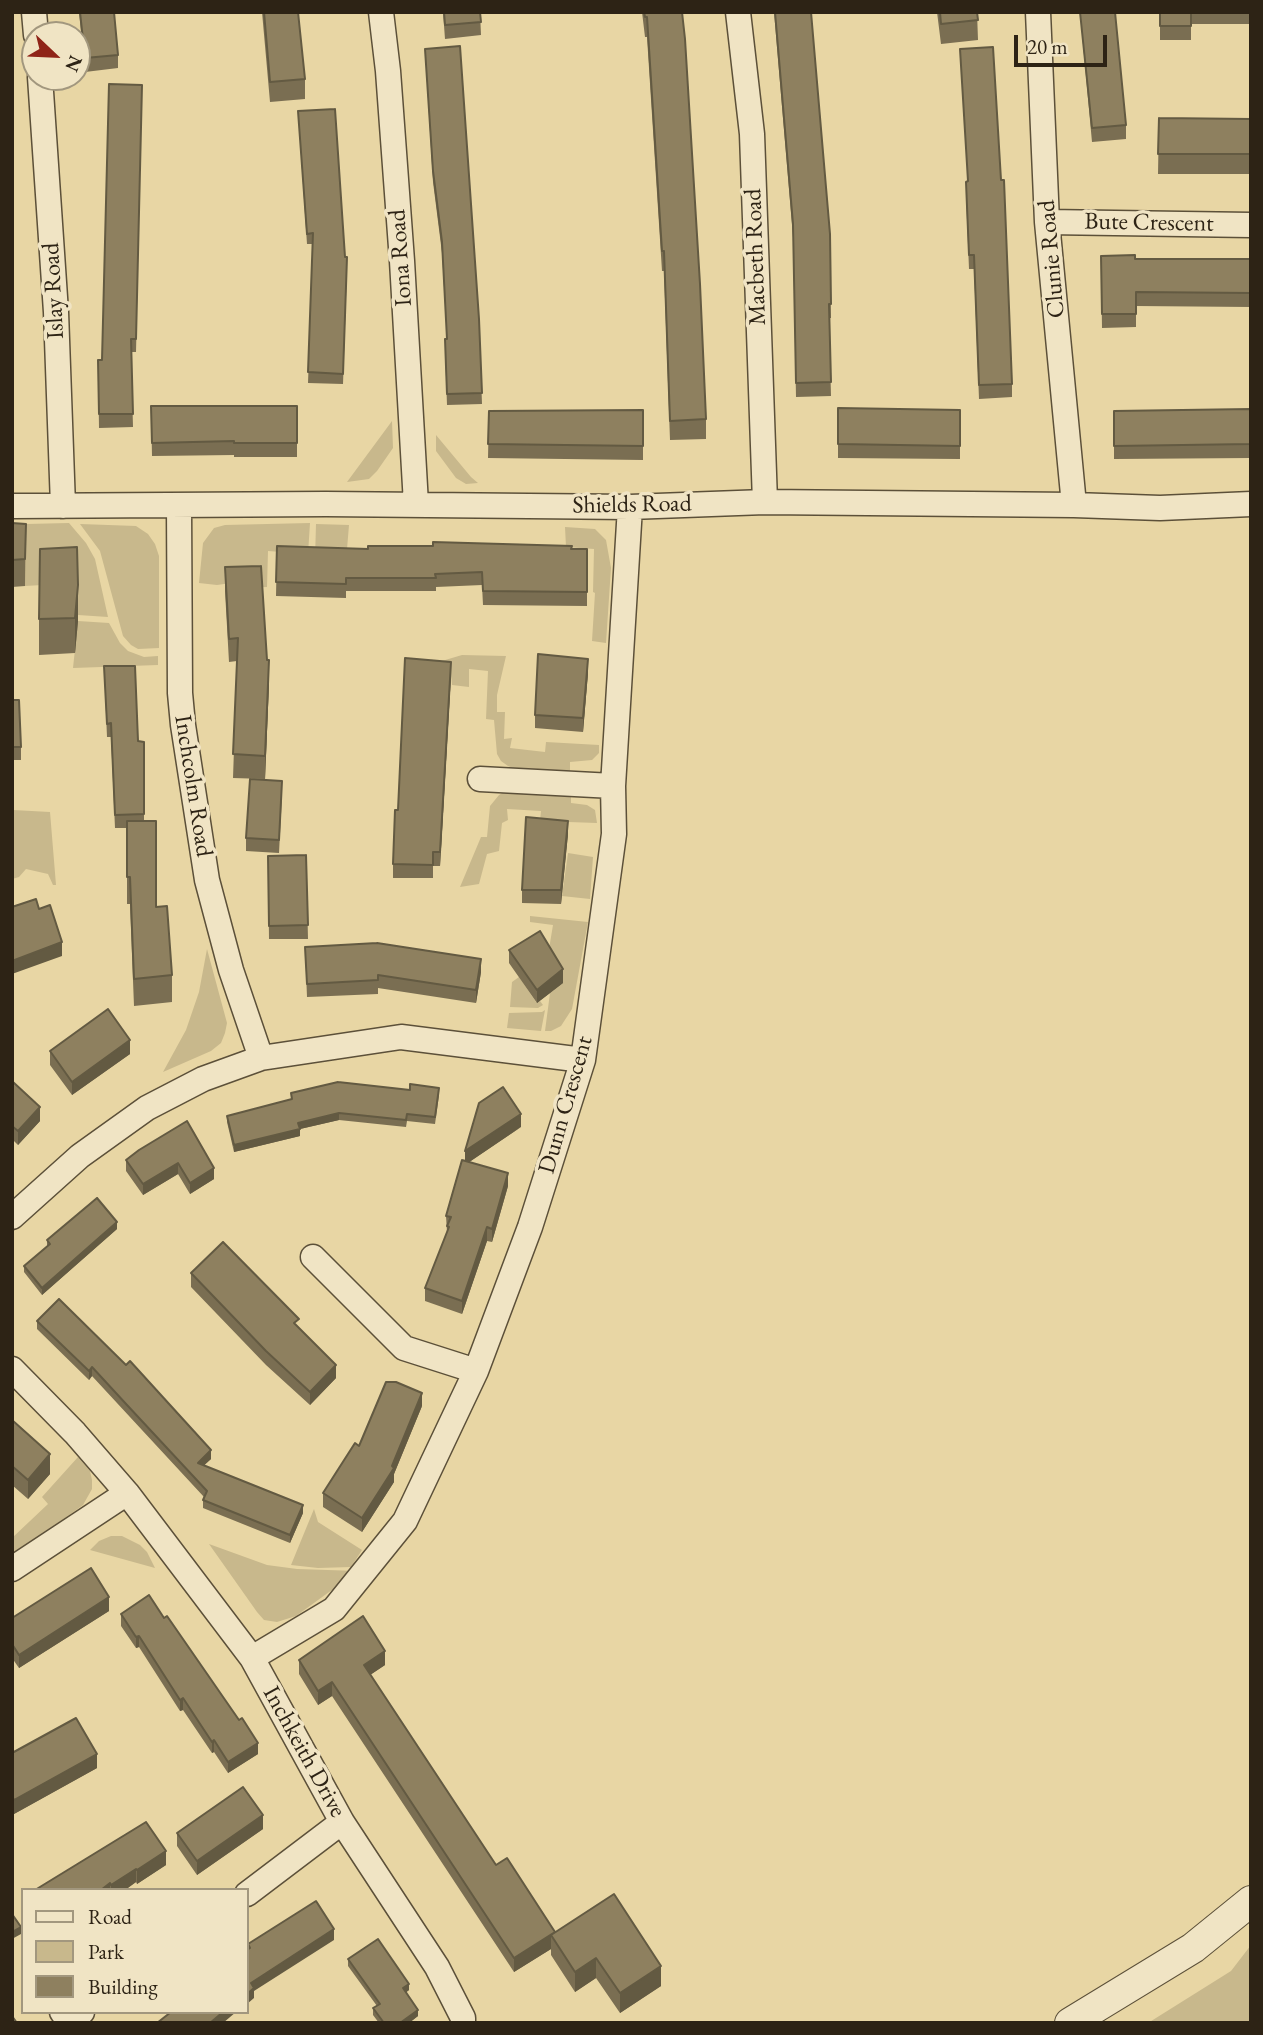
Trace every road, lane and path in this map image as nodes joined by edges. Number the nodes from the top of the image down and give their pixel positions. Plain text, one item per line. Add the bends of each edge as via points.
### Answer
1 (381, 12) edge
2 (738, 12) edge
3 (1038, 12) edge
4 (41, 91) edge
5 (1047, 222) junction
6 (1251, 225) edge
7 (765, 502) junction
8 (416, 504) junction
9 (1251, 504) edge
10 (1074, 505) junction
11 (12, 506) edge
12 (63, 506) junction
13 (179, 506) junction
14 (631, 507) junction
15 (480, 779) dead end
16 (612, 786) junction
17 (261, 1058) junction
18 (583, 1060) junction
19 (12, 1217) edge
20 (313, 1256) dead end
21 (12, 1369) edge
22 (476, 1371) junction
23 (127, 1493) junction
24 (12, 1569) edge
25 (252, 1658) junction
26 (342, 1822) junction
27 (248, 1893) edge
28 (1251, 1901) edge
29 (64, 2014) edge
30 (79, 2014) edge
31 (463, 2023) edge
32 (1070, 2023) edge

1 - 8 street, Iona Road
2 - 7 street, Macbeth Road via 752,134
3 - 5 street, Clunie Road
4 - 12 street, Islay Road via 57,312
5 - 6 street, Bute Crescent
5 - 10 street, Clunie Road
7 - 10 street, Shields Road
7 - 14 street, Shields Road
8 - 13 street, Shields Road
8 - 14 street, Shields Road
9 - 10 street, Shields Road
11 - 12 street, Shields Road
12 - 13 street, Shields Road
13 - 17 street, Inchcolm Road via 183,725 207,880
14 - 16 street, Dunn Crescent
15 - 16 street
16 - 18 street, Dunn Crescent via 614,834
17 - 18 street via 401,1037
17 - 19 street via 204,1079 147,1108 80,1156
18 - 22 street, Dunn Crescent via 530,1227
20 - 22 street via 404,1348
21 - 23 street, Inchkeith Drive
22 - 25 street, Dunn Crescent via 405,1521 334,1609
23 - 24 street
23 - 25 street, Inchkeith Drive
25 - 26 street, Inchkeith Drive
26 - 27 street
26 - 31 street, Inchkeith Drive via 437,1967
28 - 32 street via 1193,1948
29 - 30 street via 69,2021

